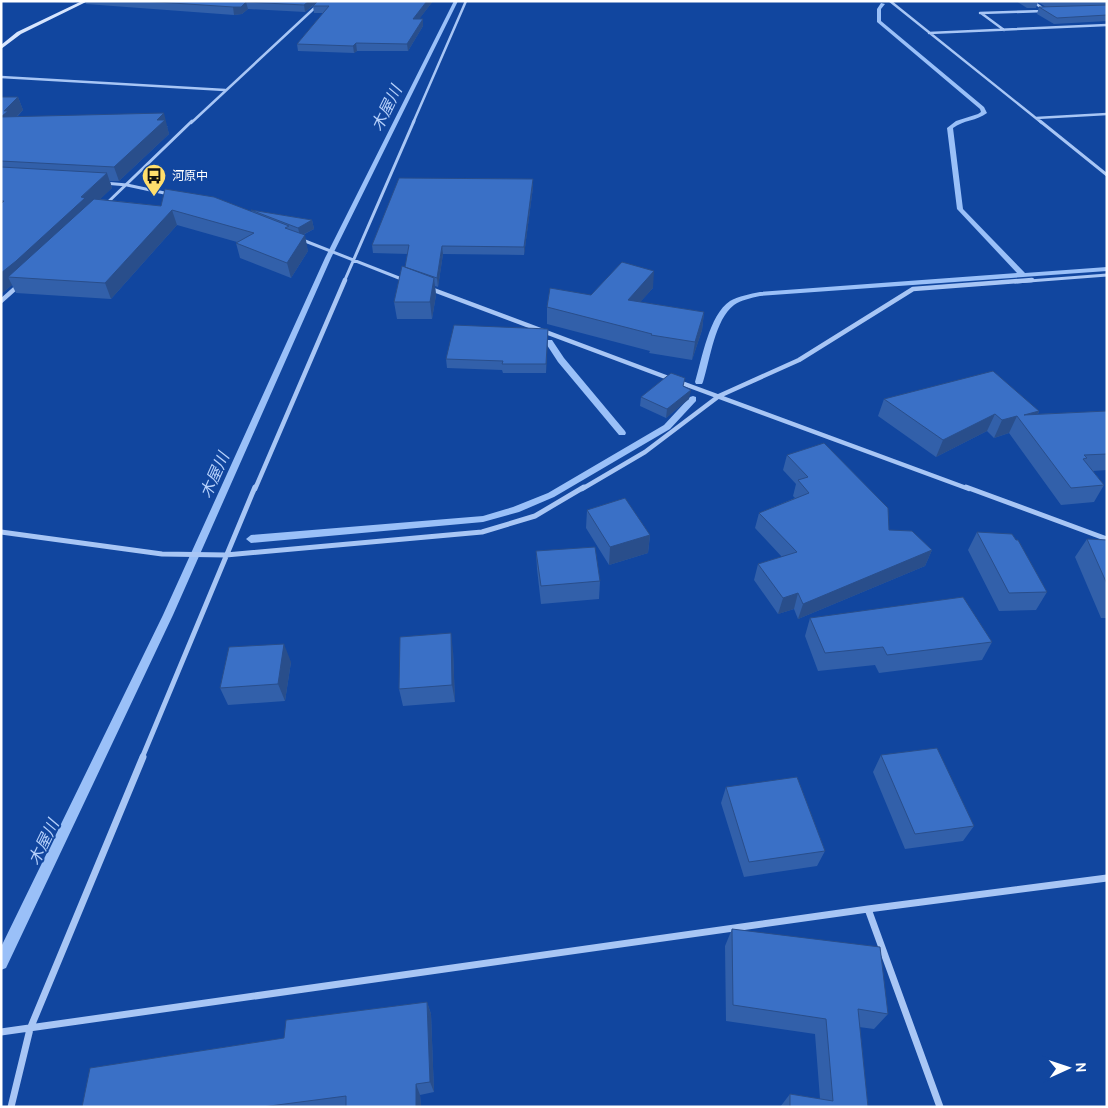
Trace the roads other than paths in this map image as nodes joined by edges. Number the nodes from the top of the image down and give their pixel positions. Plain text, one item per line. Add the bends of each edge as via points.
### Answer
1 (86, 1) edge
2 (322, 1) edge
3 (466, 1) edge
4 (890, 1) edge
5 (1032, 1) edge
6 (1107, 25) edge
7 (1004, 30) junction
8 (929, 33) junction
9 (1, 48) edge
10 (1, 77) edge
11 (225, 90) junction
12 (1107, 114) edge
13 (1036, 118) junction
14 (1107, 174) edge
15 (98, 183) edge
16 (127, 185) junction
17 (170, 194) edge
18 (99, 211) edge
19 (296, 237) edge
20 (354, 261) junction
21 (1107, 275) edge
22 (22, 282) edge
23 (410, 282) edge
24 (429, 289) edge
25 (1, 301) edge
26 (719, 396) junction
27 (1, 532) edge
28 (1107, 539) edge
29 (226, 555) junction
30 (1107, 878) edge
31 (868, 909) junction
32 (30, 1029) junction
33 (1, 1032) edge
34 (11, 1107) edge
35 (940, 1107) edge

1 - 9 street via 19,33
2 - 11 street
3 - 20 street
4 - 8 street
5 - 7 street via 1045,10 980,13
6 - 7 street
7 - 8 street
8 - 13 street
10 - 11 street
11 - 16 street
12 - 13 street
13 - 14 street
15 - 16 street
16 - 17 street
16 - 18 street
19 - 20 street
20 - 23 street
20 - 29 street
21 - 26 street via 913,290 799,360
22 - 25 street
24 - 26 street
26 - 28 street
26 - 29 street via 645,452 535,516 482,532
27 - 29 street via 162,554
29 - 32 street
30 - 31 street
31 - 32 street
31 - 35 street
32 - 33 street
32 - 34 street

